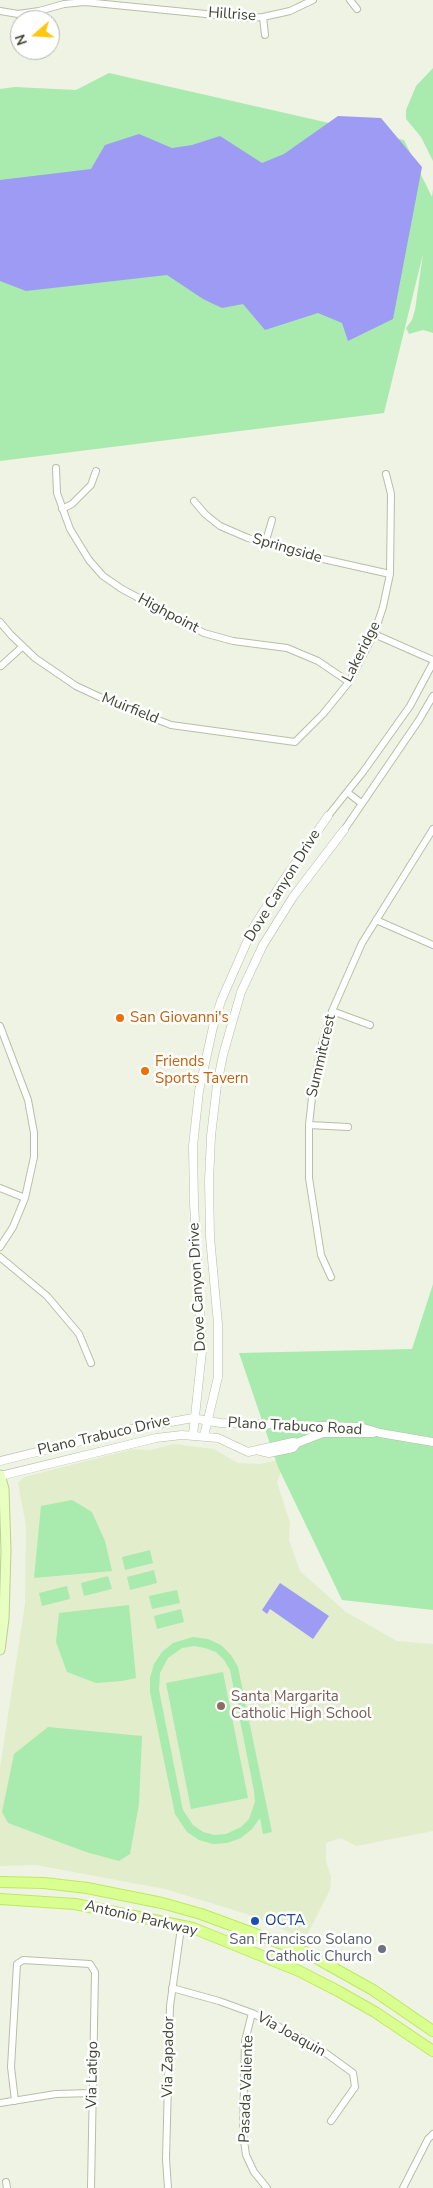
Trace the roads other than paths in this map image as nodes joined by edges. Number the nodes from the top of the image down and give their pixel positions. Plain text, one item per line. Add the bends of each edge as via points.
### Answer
1 (313, 0) edge
2 (350, 0) edge
3 (357, 9) dead end
4 (0, 11) edge
5 (263, 17) junction
6 (265, 35) dead end
7 (56, 468) dead end
8 (96, 471) dead end
9 (386, 474) dead end
10 (194, 501) dead end
11 (62, 509) junction
12 (272, 520) dead end
13 (266, 544) junction
14 (390, 574) junction
15 (0, 622) edge
16 (374, 634) junction
17 (22, 647) junction
18 (433, 661) edge
19 (2, 666) dead end
20 (348, 682) junction
21 (433, 696) edge
22 (284, 741) joint
23 (347, 792) junction
24 (361, 802) junction
25 (328, 816) joint
26 (433, 829) edge
27 (344, 830) joint
28 (431, 838) edge
29 (376, 920) junction
30 (433, 945) edge
31 (332, 1011) junction
32 (370, 1025) dead end
33 (0, 1026) edge
34 (309, 1125) junction
35 (348, 1127) dead end
36 (0, 1188) edge
37 (25, 1198) junction
38 (0, 1247) edge
39 (0, 1257) edge
40 (331, 1277) dead end
41 (91, 1363) dead end
42 (194, 1418) junction
43 (209, 1420) junction
44 (380, 1433) junction
45 (193, 1435) junction
46 (204, 1436) junction
47 (433, 1442) edge
48 (0, 1461) edge
49 (0, 1476) edge
50 (0, 1650) edge
51 (0, 1882) edge
52 (0, 1899) edge
53 (181, 1928) junction
54 (172, 1988) junction
55 (252, 2013) junction
56 (433, 2031) edge
57 (433, 2051) edge
58 (92, 2093) junction
59 (15, 2101) junction
60 (0, 2103) edge
61 (331, 2121) dead end
62 (433, 2134) edge
63 (92, 2188) edge
64 (168, 2188) edge
65 (267, 2188) edge
66 (403, 2188) edge

1 - 5 street, Hillrise via 290,11
2 - 3 street
4 - 5 street, Hillrise via 18,14 85,2
5 - 6 street
7 - 11 street, Highpoint via 57,493
8 - 11 street via 91,485
9 - 14 street, Lakeridge via 391,494
10 - 13 street, Springside via 220,526
11 - 20 street, Highpoint via 89,560 103,576 122,589 204,633 233,641 287,648 318,661
12 - 13 street
13 - 14 street, Springside
14 - 16 street, Lakeridge
15 - 17 street, Muirfield
16 - 18 street
16 - 20 street, Lakeridge
17 - 19 street
17 - 22 street, Muirfield via 76,686 137,713 171,725
18 - 23 street, Dove Canyon Drive via 410,706
20 - 22 street, Lakeridge via 295,742
21 - 24 street, Dove Canyon Drive
23 - 24 street
23 - 25 street, Dove Canyon Drive
24 - 27 street, Dove Canyon Drive
25 - 42 street, Dove Canyon Drive via 253,928 221,1000 213,1027 199,1090 193,1146 202,1351
26 - 28 street, Summitcrest
27 - 43 street, Dove Canyon Drive via 293,897 263,945 241,992 223,1055 211,1136 210,1236 218,1377
28 - 29 street, Summitcrest
29 - 30 street
29 - 31 street, Summitcrest via 349,970
31 - 32 street
31 - 34 street, Summitcrest via 313,1088
33 - 37 street via 32,1117 34,1157
34 - 35 street
34 - 40 street, Summitcrest via 309,1178 314,1213 321,1255
36 - 37 street
37 - 38 street via 14,1227
39 - 41 street via 47,1296 79,1334
42 - 43 street, Plano Trabuco Drive
42 - 45 street, Dove Canyon Drive
42 - 48 street, Plano Trabuco Drive via 126,1430
43 - 44 street, Plano Trabuco Road via 360,1427
43 - 46 street, Dove Canyon Drive
44 - 46 street, Plano Trabuco Road via 323,1433 297,1443 248,1452 218,1438
44 - 47 street, Plano Trabuco Road
45 - 46 street, Plano Trabuco Drive
45 - 49 street, Plano Trabuco Drive via 156,1438
49 - 50 main road via 4,1489 6,1550
51 - 56 main road, Antonio Parkway via 87,1888 201,1914 307,1953 373,1990
52 - 53 main road, Antonio Parkway via 75,1904
53 - 54 street, Via Zapador
53 - 57 main road, Antonio Parkway via 193,1928 299,1971 375,2012
54 - 55 street, Via Joaquin
54 - 64 street, Via Zapador via 166,2159
55 - 61 street, Via Joaquin via 316,2046 353,2073 355,2087
55 - 65 street, Pasada Valiente via 245,2041 243,2134 246,2155
58 - 59 street via 56,2094
58 - 59 street, Via Latigo via 95,1972 90,1964 20,1962 16,1967 10,2067
58 - 63 street, Via Latigo
59 - 60 street
62 - 66 street

